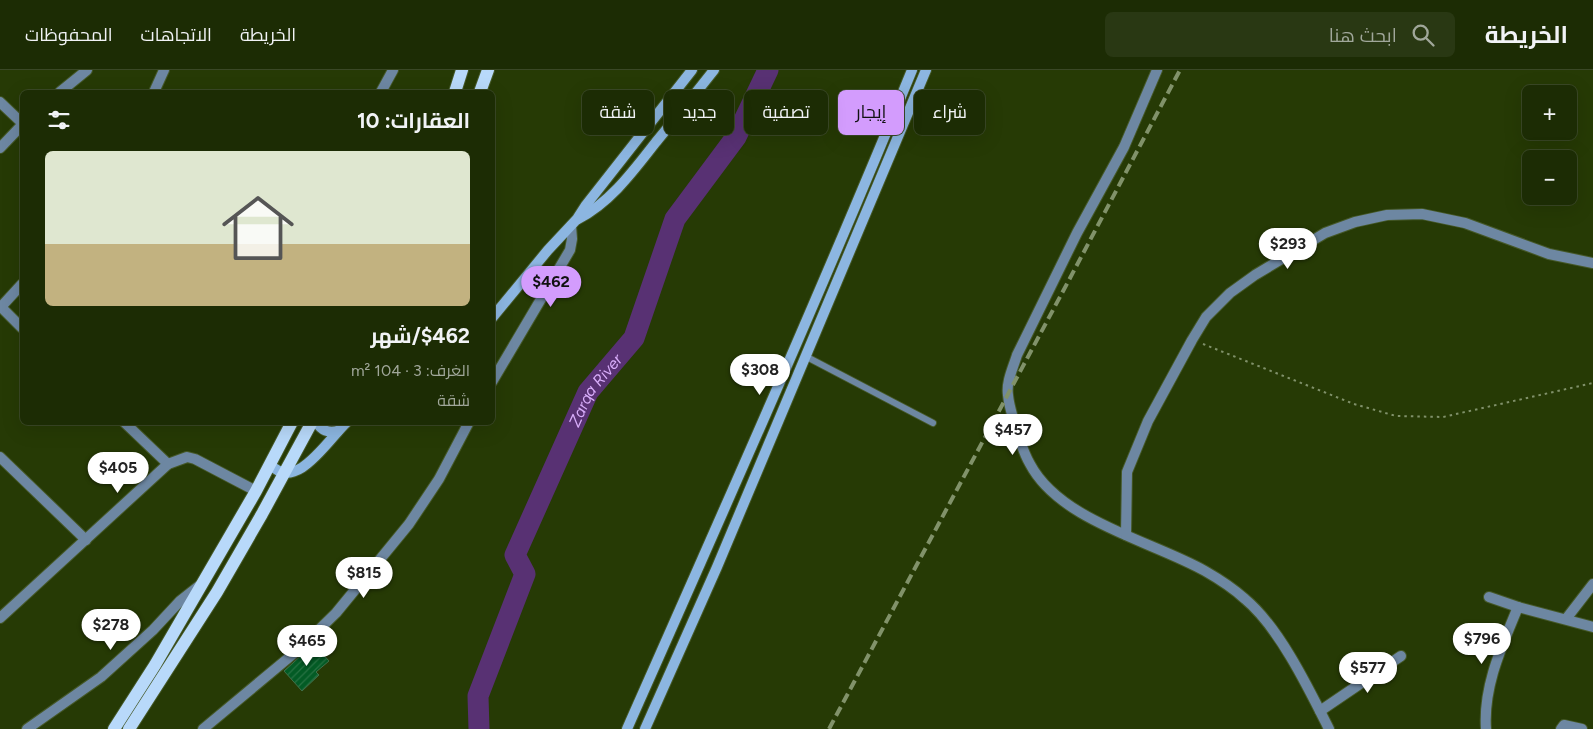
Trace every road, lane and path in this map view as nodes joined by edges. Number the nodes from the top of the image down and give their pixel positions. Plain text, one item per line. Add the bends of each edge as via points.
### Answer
1 (87, 70) edge
2 (164, 70) edge
3 (393, 70) edge
4 (462, 70) edge
5 (488, 70) edge
6 (692, 70) edge
7 (714, 70) edge
8 (912, 70) edge
9 (926, 70) edge
10 (1157, 70) edge
11 (62, 90) edge
12 (155, 90) edge
13 (382, 90) edge
14 (457, 90) edge
15 (481, 90) edge
16 (0, 102) edge
17 (20, 122) edge
18 (20, 126) edge
19 (0, 148) edge
20 (574, 222) junction
21 (1593, 263) edge
22 (20, 286) edge
23 (0, 308) edge
24 (495, 314) edge
25 (20, 326) edge
26 (1192, 340) junction
27 (793, 351) junction
28 (805, 356) junction
29 (495, 377) edge
30 (1593, 383) edge
31 (932, 423) dead end
32 (127, 425) edge
33 (289, 425) edge
34 (310, 425) edge
35 (318, 425) edge
36 (344, 425) edge
37 (467, 425) edge
38 (338, 431) junction
39 (0, 456) edge
40 (168, 464) junction
41 (270, 464) junction
42 (284, 473) junction
43 (256, 491) junction
44 (1126, 535) junction
45 (86, 540) junction
46 (702, 561) junction
47 (717, 566) junction
48 (202, 584) junction
49 (1593, 584) edge
50 (216, 592) junction
51 (1489, 597) dead end
52 (1518, 607) junction
53 (1, 615) edge
54 (1566, 619) junction
55 (1593, 627) edge
56 (1401, 656) dead end
57 (1320, 711) junction
58 (27, 729) edge
59 (114, 729) edge
60 (129, 729) edge
61 (203, 729) edge
62 (626, 729) edge
63 (645, 729) edge
64 (1329, 729) edge
65 (1486, 729) edge
66 (1561, 729) edge
67 (1582, 729) edge

1 - 11 street
2 - 12 street
3 - 13 street
4 - 14 main road
5 - 15 main road
6 - 20 street
7 - 20 street via 605,201
8 - 27 street
9 - 28 street
10 - 44 street via 1124,147 1017,355 1008,395 1023,448 1042,481 1083,514
16 - 17 street
18 - 19 street
20 - 24 street
20 - 29 street via 570,250
21 - 26 street via 1549,254 1456,221 1422,214 1387,215 1355,222 1325,234 1255,275 1206,317
22 - 23 street
23 - 25 street
26 - 30 path via 1354,404 1396,416 1443,417
26 - 44 street via 1148,421 1127,472
27 - 28 street
27 - 46 street
28 - 31 lane
28 - 47 street
32 - 40 street
33 - 41 main road
34 - 42 main road
35 - 38 street via 326,431
36 - 38 street
37 - 61 street via 439,479 410,524 336,613 298,650
38 - 42 street via 308,464
39 - 45 street
40 - 43 street via 186,457 195,458
40 - 45 street
41 - 42 street
41 - 43 main road
42 - 50 main road
43 - 48 main road
44 - 57 street via 1204,570 1247,600 1267,622 1289,655
45 - 53 street
46 - 47 street
46 - 62 street
47 - 63 street
48 - 50 main road
48 - 58 street via 101,677
48 - 59 main road
49 - 54 street
50 - 60 main road
51 - 52 street
52 - 54 street
52 - 65 street via 1491,678
54 - 55 street
56 - 57 street
57 - 64 street
66 - 67 street via 1568,725

